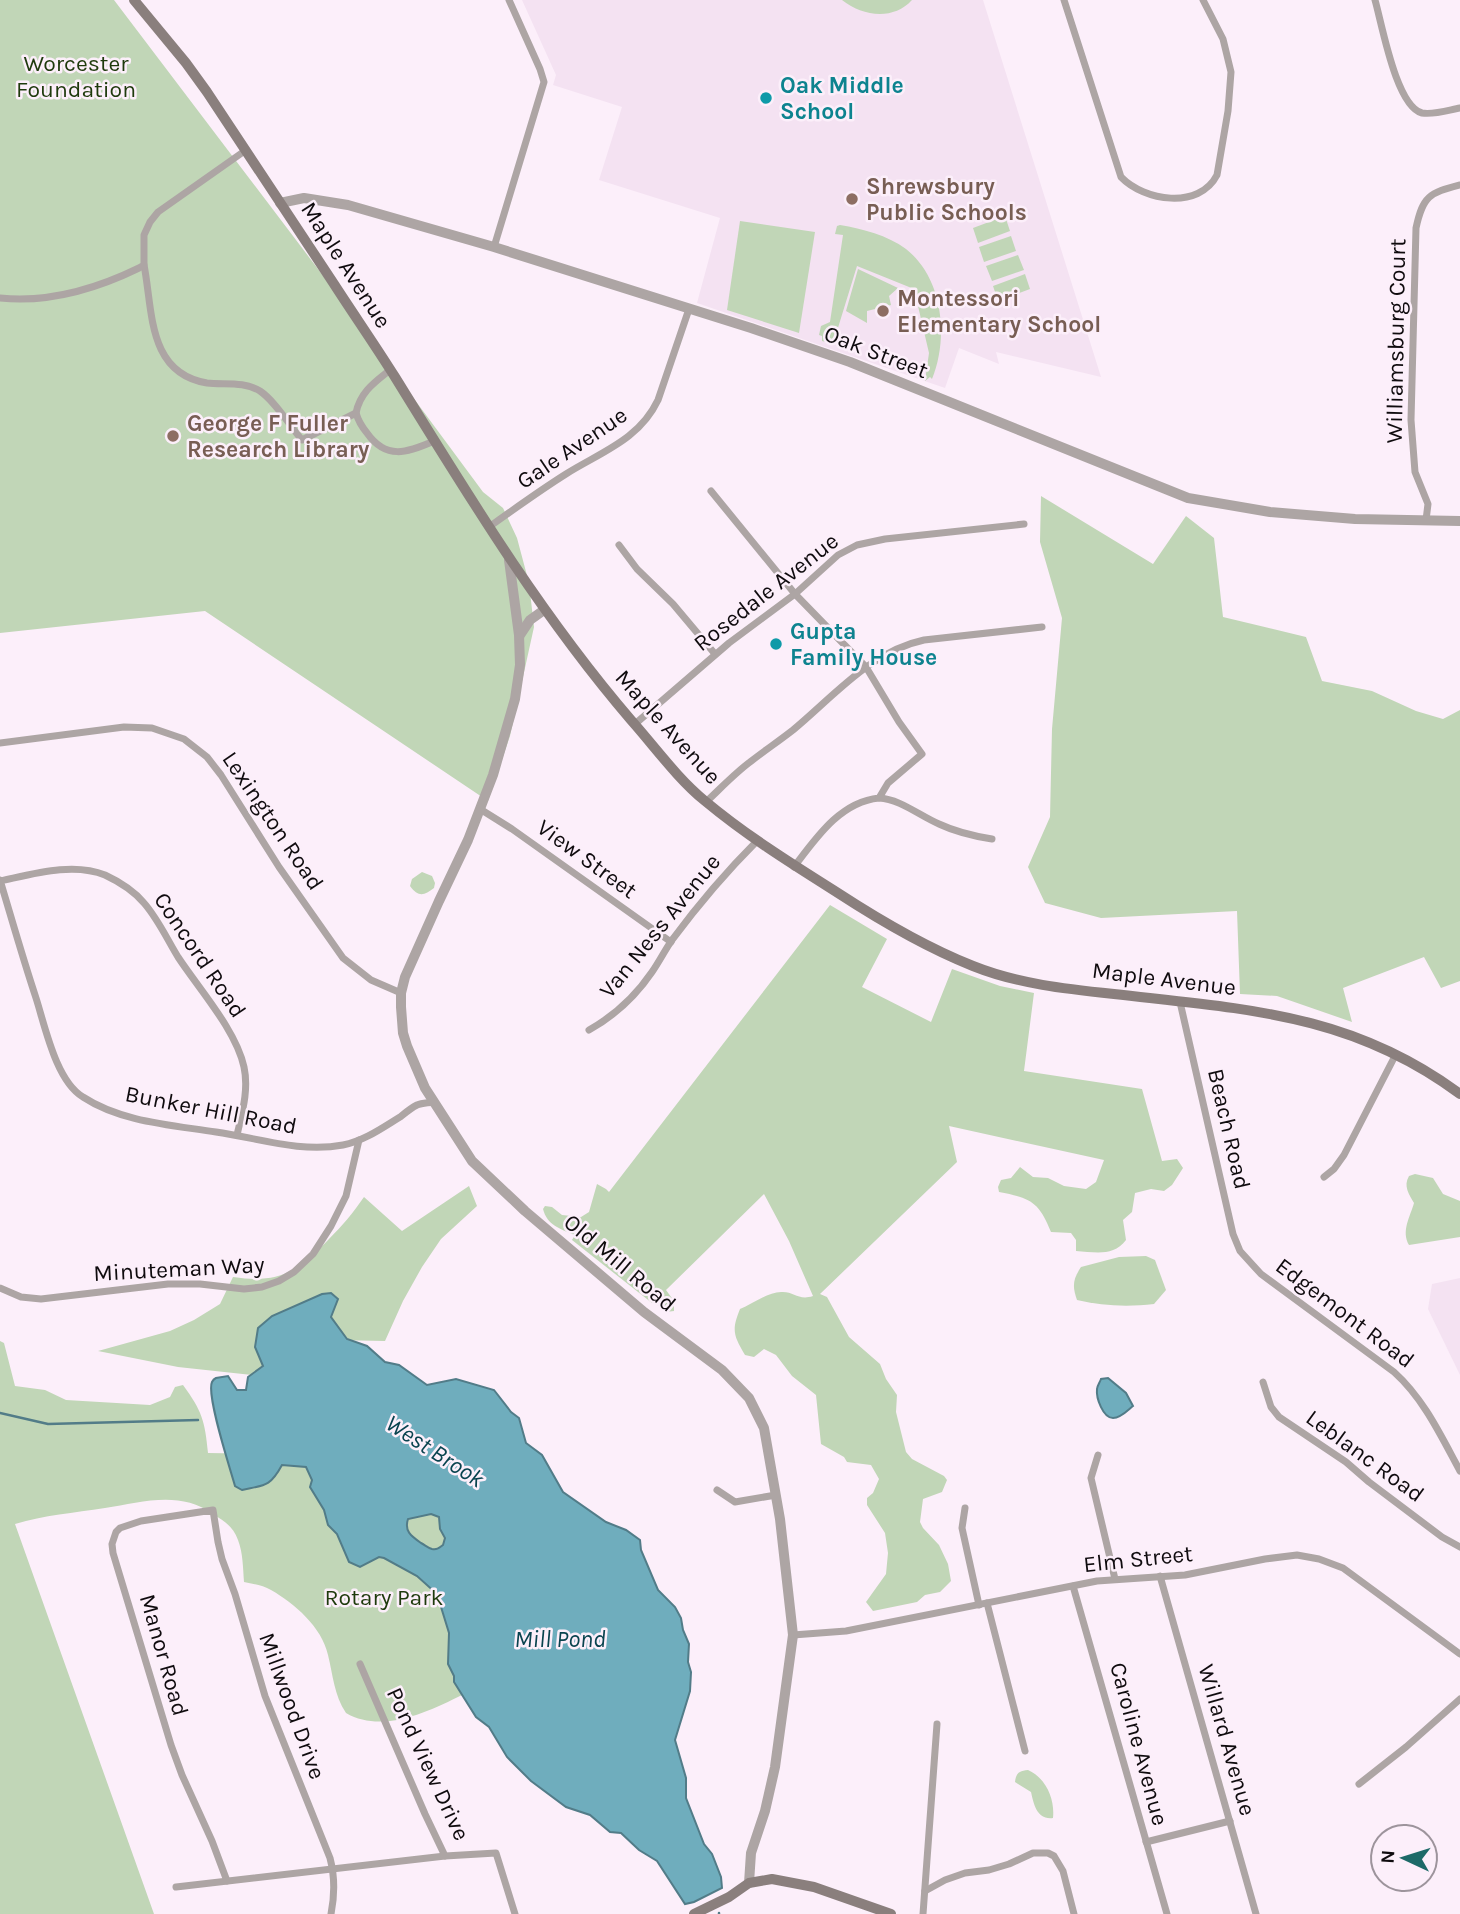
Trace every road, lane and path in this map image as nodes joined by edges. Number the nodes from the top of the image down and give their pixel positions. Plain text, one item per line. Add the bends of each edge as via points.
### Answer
1 (134, 0) edge
2 (509, 0) edge
3 (1064, 0) edge
4 (1203, 0) edge
5 (1375, 0) edge
6 (1460, 108) edge
7 (246, 150) junction
8 (1460, 185) edge
9 (280, 202) junction
10 (494, 247) junction
11 (144, 265) junction
12 (0, 298) edge
13 (690, 309) junction
14 (390, 370) junction
15 (356, 412) junction
16 (434, 441) junction
17 (710, 491) dead end
18 (1426, 520) junction
19 (1460, 521) edge
20 (1024, 524) dead end
21 (489, 527) junction
22 (619, 545) dead end
23 (509, 560) junction
24 (795, 594) junction
25 (534, 596) junction
26 (517, 608) junction
27 (544, 610) junction
28 (1042, 627) dead end
29 (519, 635) junction
30 (715, 654) junction
31 (866, 667) junction
32 (635, 724) junction
33 (0, 743) edge
34 (879, 798) junction
35 (706, 802) junction
36 (480, 809) junction
37 (992, 839) dead end
38 (757, 841) junction
39 (794, 867) junction
40 (0, 881) edge
41 (671, 942) junction
42 (401, 993) junction
43 (1180, 1002) junction
44 (589, 1030) dead end
45 (1396, 1054) junction
46 (1460, 1094) edge
47 (433, 1102) junction
48 (237, 1135) junction
49 (359, 1140) junction
50 (1324, 1177) dead end
51 (1248, 1260) joint
52 (0, 1288) edge
53 (1263, 1382) dead end
54 (1098, 1455) dead end
55 (1460, 1471) edge
56 (717, 1490) dead end
57 (776, 1495) junction
58 (965, 1508) dead end
59 (213, 1510) joint
60 (1460, 1548) edge
61 (1160, 1576) junction
62 (1115, 1579) junction
63 (1073, 1586) junction
64 (983, 1604) junction
65 (793, 1635) junction
66 (1460, 1654) edge
67 (360, 1664) dead end
68 (1460, 1699) edge
69 (937, 1724) dead end
70 (1025, 1751) dead end
71 (1359, 1784) dead end
72 (1230, 1821) junction
73 (1146, 1842) junction
74 (445, 1856) junction
75 (333, 1869) junction
76 (226, 1881) junction
77 (749, 1882) junction
78 (176, 1887) dead end
79 (925, 1891) junction
80 (871, 1911) edge
81 (331, 1914) edge
82 (515, 1914) edge
83 (694, 1914) edge
84 (891, 1914) edge
85 (923, 1914) edge
86 (1074, 1914) edge
87 (1167, 1914) edge
88 (1256, 1914) edge

1 - 7 main road, Maple Avenue via 192,71
2 - 10 street via 544,82
3 - 4 street via 1121,177 1141,192 1173,197 1204,191 1220,164 1230,64 1223,38
5 - 6 street via 1405,97 1423,113
7 - 9 main road, Maple Avenue
7 - 11 street via 158,212 144,235
8 - 18 street, Williamsburg Court via 1424,201 1416,228 1411,421 1415,472 1428,504
9 - 10 street, Oak Street via 304,198 338,202
9 - 14 main road, Maple Avenue
10 - 13 street, Oak Street
11 - 12 street via 83,290 35,299
11 - 15 street via 154,334 182,374 260,390 302,440
13 - 18 street, Oak Street via 835,356 1188,498 1270,512
13 - 21 street, Gale Avenue via 658,400 643,424
14 - 15 street via 366,390
14 - 16 main road, Maple Avenue
15 - 16 street via 369,436 384,449 396,453
16 - 21 main road, Maple Avenue
17 - 24 street
18 - 19 street, Oak Street
20 - 24 street, Rosedale Avenue via 857,545 838,555
21 - 23 main road, Maple Avenue
22 - 30 street
23 - 25 main road, Maple Avenue
23 - 26 street, Old Mill Road
24 - 30 street, Rosedale Avenue
24 - 31 street
25 - 26 street
25 - 27 main road, Maple Avenue
26 - 29 street, Old Mill Road
27 - 29 street
27 - 32 main road, Maple Avenue
28 - 31 street via 914,642
29 - 36 street, Old Mill Road via 515,699
30 - 32 street, Rosedale Avenue
31 - 34 street via 922,754 888,783
31 - 35 street
32 - 35 main road, Maple Avenue
33 - 42 street, Lexington Road via 124,727 152,728 184,739 207,757 343,958 371,980
34 - 37 street via 958,832
34 - 39 street via 859,803 838,817
35 - 38 main road, Maple Avenue
36 - 41 street, View Street
36 - 42 street, Old Mill Road
38 - 39 main road, Maple Avenue
38 - 41 street, Van Ness Avenue
39 - 43 main road, Maple Avenue via 896,929 992,973 1050,987
40 - 48 street, Bunker Hill Road via 44,1024 72,1088 85,1099 129,1116
40 - 48 street, Concord Road via 64,870 90,871 122,884 147,906 240,1056 245,1100
41 - 44 street, Van Ness Avenue via 634,995
42 - 47 street, Old Mill Road via 407,1046
43 - 45 main road, Maple Avenue via 1295,1018
43 - 51 street, Beach Road via 1233,1235
45 - 46 main road, Maple Avenue
45 - 50 street via 1344,1156
47 - 49 street, Bunker Hill Road via 417,1105
47 - 57 street, Old Mill Road via 471,1160 491,1181 741,1388 764,1428
48 - 49 street, Bunker Hill Road via 307,1147
49 - 52 street, Minuteman Way via 345,1196 331,1226 313,1254 279,1282 244,1289 168,1284 41,1299
51 - 55 street, Edgemont Road via 1406,1383
53 - 60 street, Leblanc Road via 1279,1417
54 - 62 street via 1091,1478
56 - 57 street via 735,1502
57 - 65 street, Old Mill Road
58 - 64 street via 962,1528
59 - 75 street, Millwood Drive via 222,1559 265,1696
59 - 76 street, Manor Road via 130,1524 116,1532 113,1553 172,1747
61 - 62 street, Elm Street
61 - 66 street, Elm Street via 1284,1555 1319,1559 1343,1569
61 - 72 street, Willard Avenue
62 - 63 street, Elm Street
63 - 64 street, Elm Street
63 - 73 street, Caroline Avenue
64 - 65 street, Elm Street via 846,1630
64 - 70 street
65 - 77 street, Old Mill Road via 775,1767 751,1853
67 - 74 street, Pond View Drive
68 - 71 street
69 - 79 street
72 - 73 street
72 - 88 street, Willard Avenue
73 - 87 street, Caroline Avenue
74 - 75 street
74 - 82 street, Pond View Drive via 496,1853
75 - 76 street
75 - 81 street, Millwood Drive
76 - 78 street
77 - 80 main road via 782,1880 814,1887
77 - 83 main road
79 - 85 street
79 - 86 street via 965,1873 1009,1864 1033,1853 1048,1853 1063,1871
80 - 84 main road

